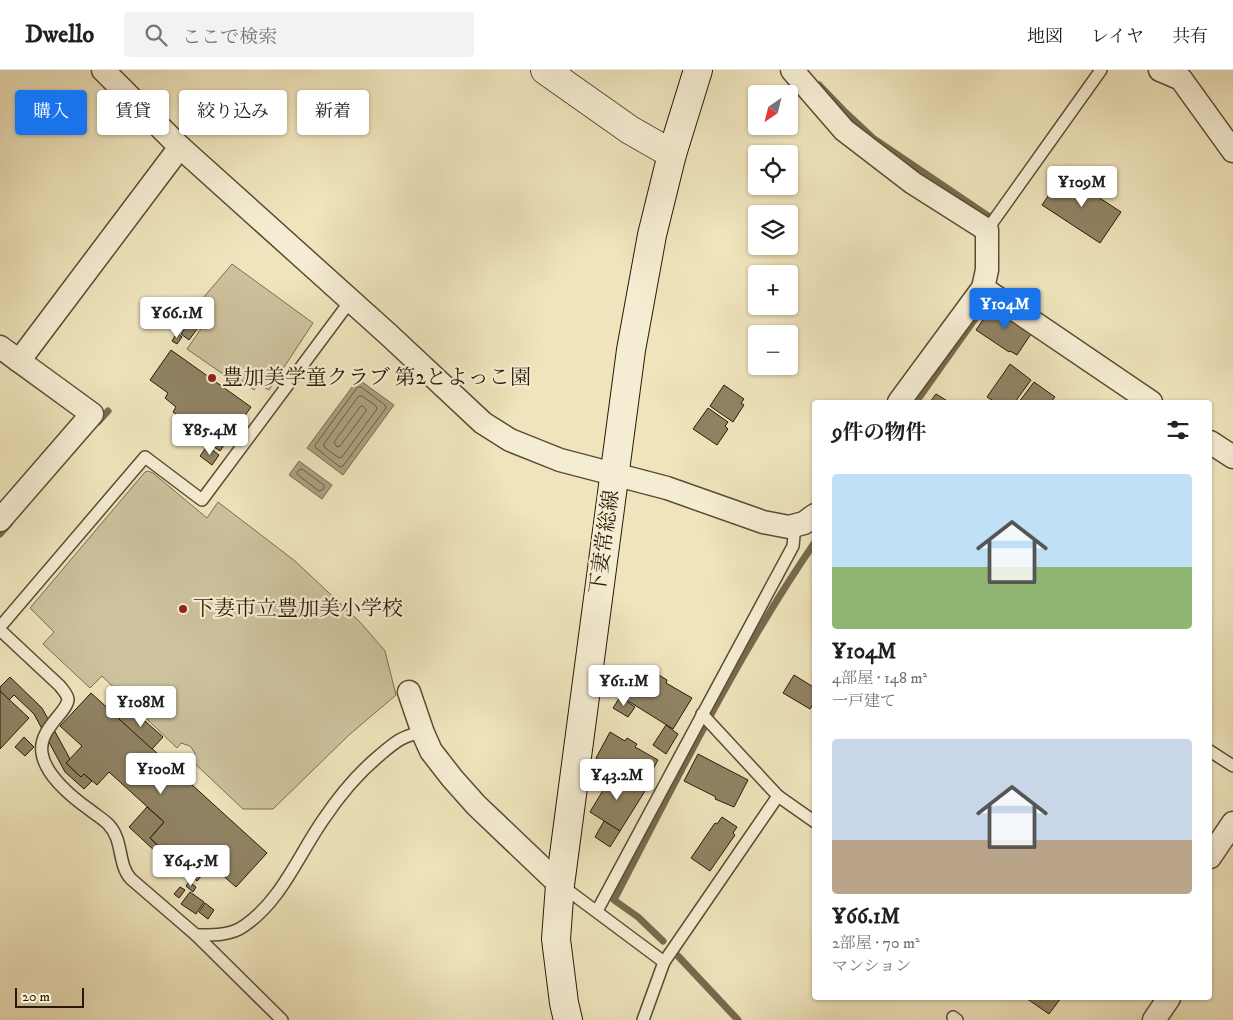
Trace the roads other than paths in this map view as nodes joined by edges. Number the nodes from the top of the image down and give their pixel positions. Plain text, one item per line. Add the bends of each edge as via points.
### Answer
1 (103, 70) edge
2 (545, 70) edge
3 (698, 70) edge
4 (792, 70) edge
5 (1101, 70) edge
6 (1160, 70) edge
7 (180, 148) junction
8 (1233, 151) edge
9 (672, 154) junction
10 (987, 230) junction
11 (983, 288) junction
12 (351, 300) junction
13 (0, 347) edge
14 (19, 361) junction
15 (900, 400) edge
16 (1142, 400) edge
17 (1212, 443) edge
18 (1233, 457) edge
19 (615, 473) junction
20 (0, 520) edge
21 (805, 520) edge
22 (0, 628) edge
23 (409, 692) dead end
24 (706, 718) junction
25 (423, 733) junction
26 (1212, 752) edge
27 (1233, 766) edge
28 (778, 796) junction
29 (812, 820) edge
30 (1233, 823) edge
31 (1212, 854) edge
32 (560, 885) junction
33 (597, 911) junction
34 (196, 935) junction
35 (664, 962) junction
36 (1168, 1000) edge
37 (282, 1020) edge
38 (568, 1020) edge
39 (643, 1020) edge
40 (1154, 1020) edge

1 - 7 street
2 - 9 main road via 630,130
3 - 9 main road, 下妻常総線
4 - 10 street via 844,130 913,183
5 - 10 lane
6 - 8 street via 1181,79
7 - 12 street
7 - 14 street
9 - 19 main road, 下妻常総線 via 652,235 630,350
10 - 11 street via 987,270
11 - 15 street
11 - 16 street
12 - 19 street via 483,423 510,440 560,460
12 - 22 lane via 202,500 145,456
13 - 14 street
14 - 20 street via 92,414
17 - 18 street
19 - 21 street via 763,522 789,527
19 - 32 main road, 下妻常総線
21 - 24 lane
22 - 34 lane via 66,695 67,704 43,737 41,745 44,761 53,776 116,834 124,868 131,880
23 - 25 street
24 - 28 lane
24 - 33 lane
25 - 32 street via 434,754 476,806
25 - 34 lane via 399,739 367,765 322,821 285,882 243,927 224,934
26 - 27 lane
28 - 29 lane
28 - 35 lane
30 - 31 street
32 - 33 lane
32 - 38 main road, 下妻常総線 via 556,939
33 - 35 lane
34 - 37 lane
35 - 39 lane
36 - 40 street

